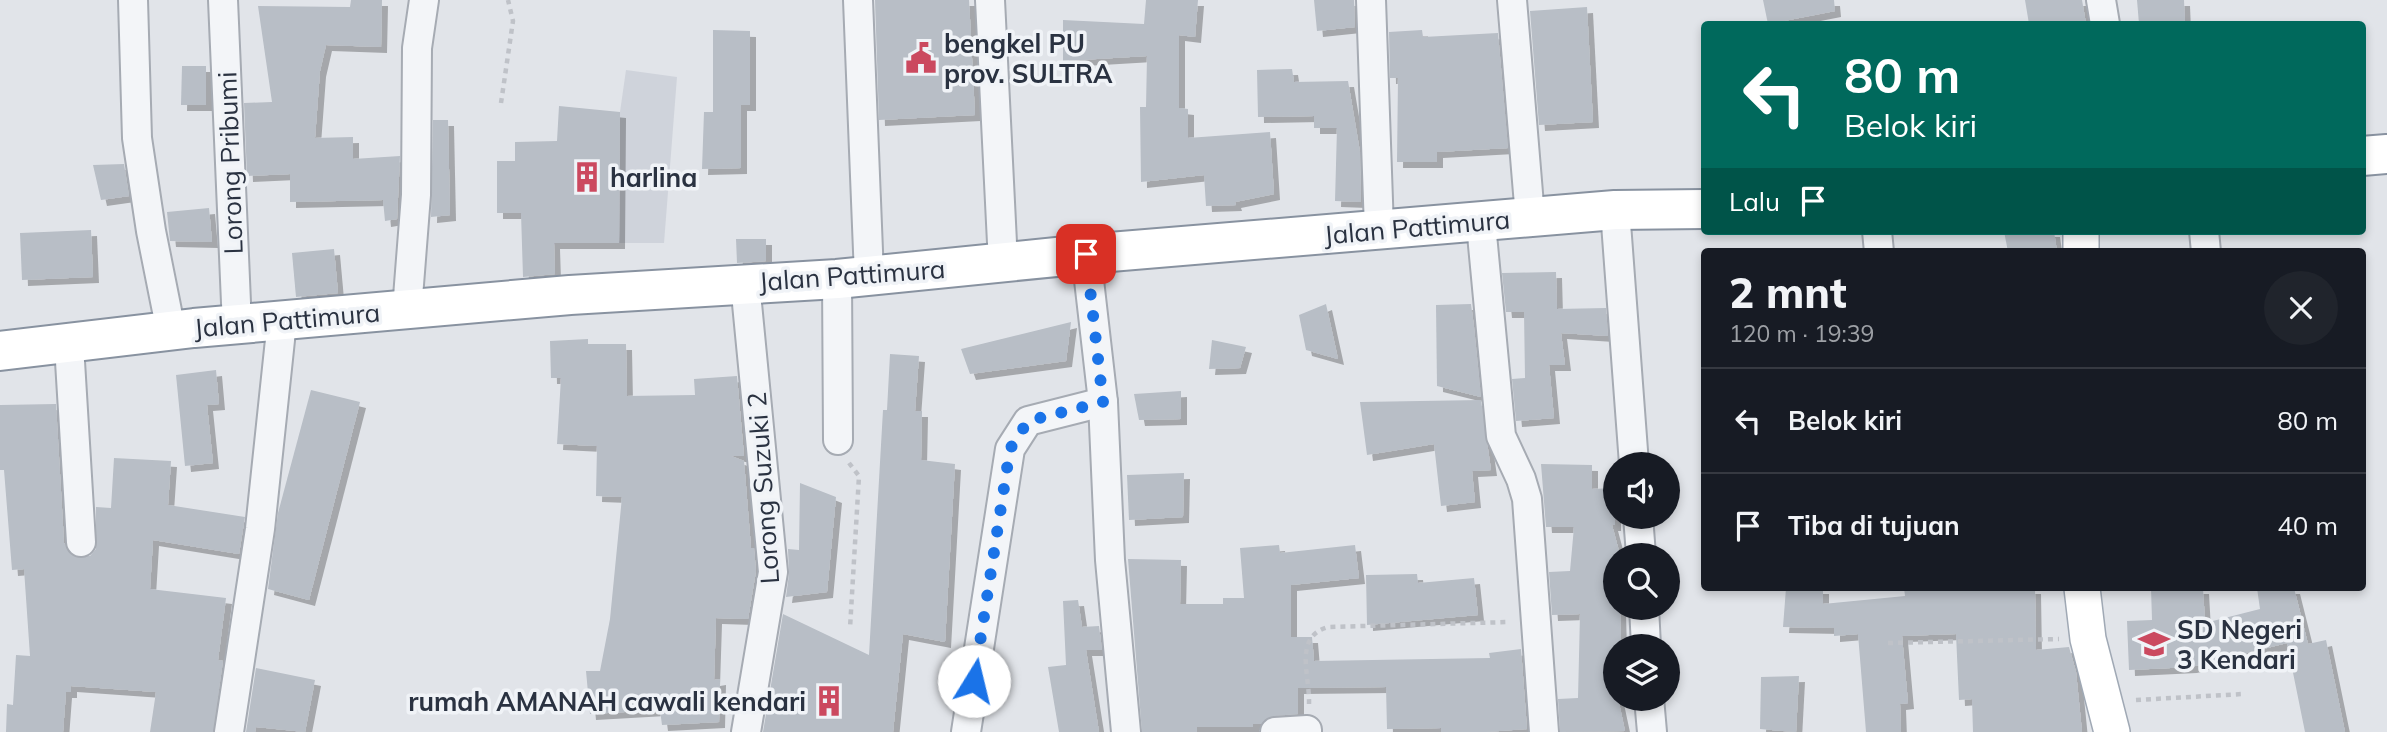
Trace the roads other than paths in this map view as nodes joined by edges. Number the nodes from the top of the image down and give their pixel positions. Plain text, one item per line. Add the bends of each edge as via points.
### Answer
1 (133, 0) edge
2 (223, 0) edge
3 (424, 0) edge
4 (858, 0) edge
5 (990, 0) edge
6 (1371, 0) edge
7 (1512, 0) edge
8 (2101, 0) edge
9 (2104, 21) edge
10 (2387, 154) edge
11 (2366, 156) edge
12 (1701, 209) edge
13 (1615, 210) junction
14 (1530, 217) junction
15 (1481, 223) junction
16 (1379, 229) junction
17 (1086, 254) junction
18 (1003, 263) junction
19 (853, 278) junction
20 (744, 283) junction
21 (407, 310) junction
22 (282, 321) junction
23 (237, 326) junction
24 (171, 331) junction
25 (69, 345) junction
26 (0, 351) edge
27 (1103, 402) junction
28 (838, 440) dead end
29 (1633, 452) edge
30 (81, 541) dead end
31 (2082, 591) edge
32 (1650, 711) edge
33 (2107, 717) edge
34 (1307, 731) edge
35 (229, 732) edge
36 (746, 732) edge
37 (967, 732) edge
38 (1126, 732) edge
39 (1275, 732) edge
40 (1544, 732) edge
41 (1652, 732) edge

1 - 24 street via 136,138
2 - 23 street, Lorong Pribumi
3 - 21 street via 417,48 416,195
4 - 19 street
5 - 18 street
6 - 16 street
7 - 14 street
8 - 9 street
10 - 11 highway
12 - 13 highway, Jalan Pattimura
13 - 14 highway, Jalan Pattimura
13 - 29 street
14 - 15 highway, Jalan Pattimura
15 - 16 highway, Jalan Pattimura
15 - 40 street via 1501,436 1527,499
16 - 17 highway, Jalan Pattimura
17 - 18 highway, Jalan Pattimura
17 - 27 street
18 - 19 highway, Jalan Pattimura
19 - 20 highway, Jalan Pattimura
19 - 28 street
20 - 21 highway, Jalan Pattimura
20 - 36 street, Lorong Suzuki 2 via 773,572
21 - 22 highway, Jalan Pattimura
22 - 23 highway, Jalan Pattimura
22 - 35 street via 260,529
23 - 24 highway, Jalan Pattimura
24 - 25 highway, Jalan Pattimura
25 - 26 highway, Jalan Pattimura
25 - 30 street
27 - 37 street via 1028,421 1010,449
27 - 38 street via 1110,560
31 - 33 main road via 2088,639
32 - 41 street
34 - 39 street

